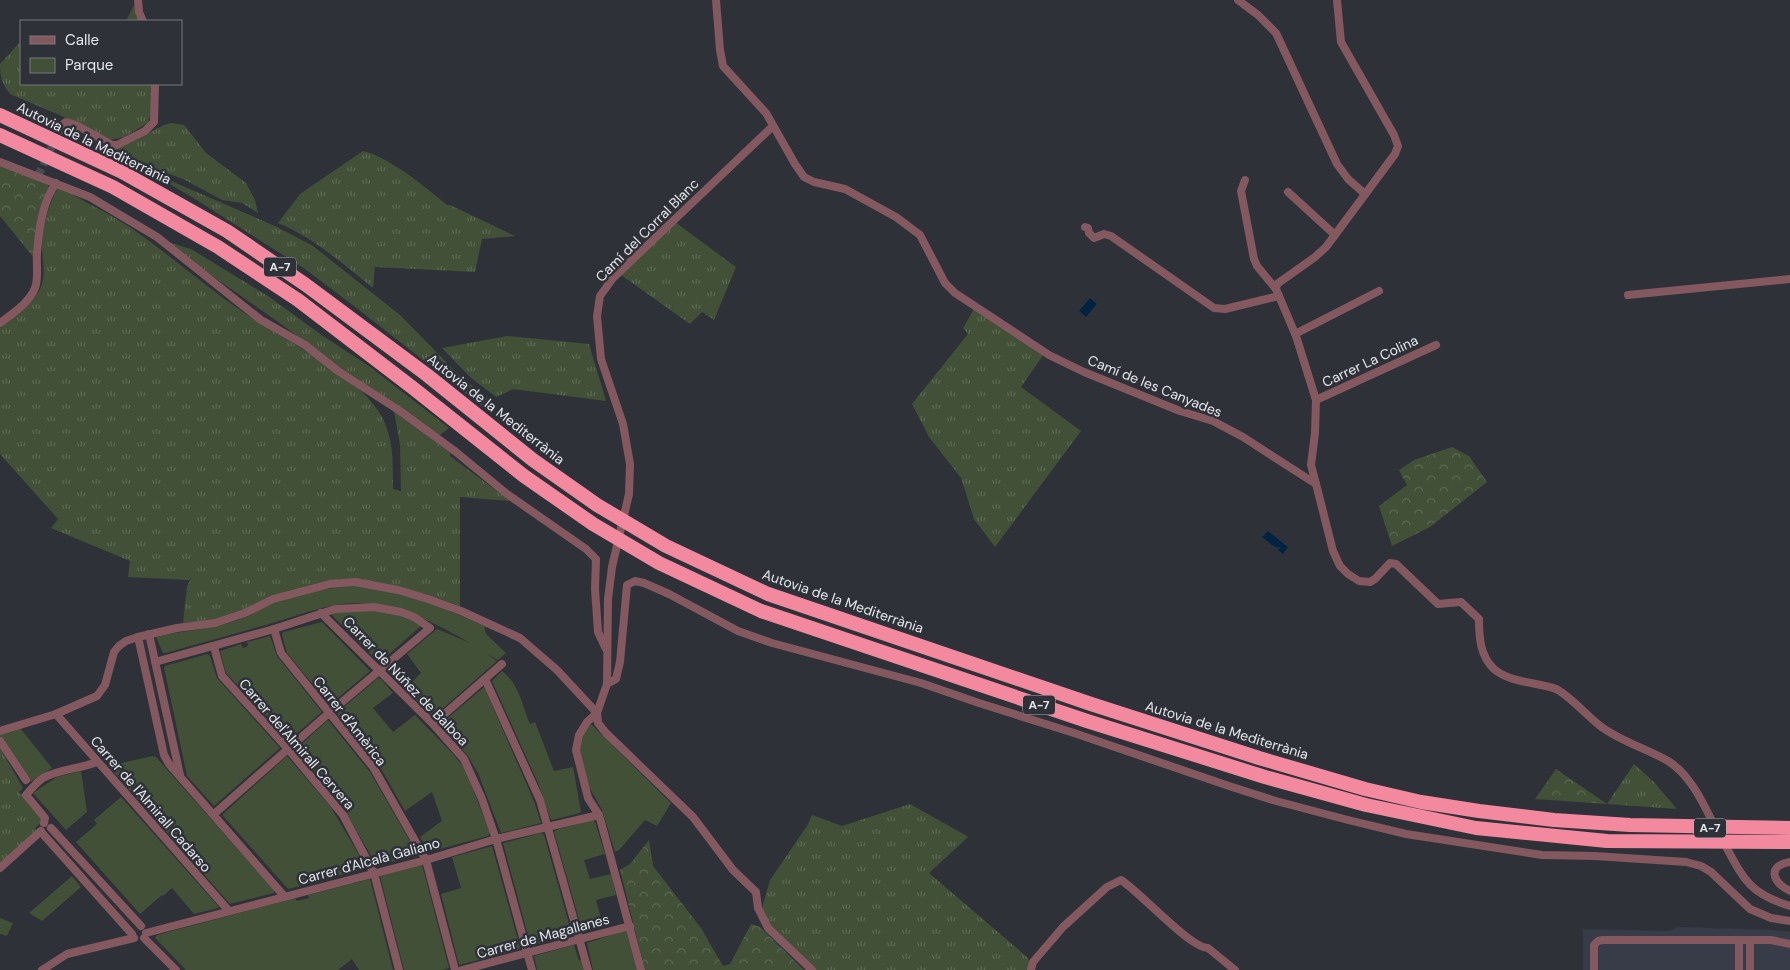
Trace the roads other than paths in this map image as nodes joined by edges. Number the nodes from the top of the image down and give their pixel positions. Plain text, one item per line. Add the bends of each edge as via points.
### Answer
1 (138, 0) edge
2 (716, 0) edge
3 (1238, 0) edge
4 (1337, 0) edge
5 (143, 20) edge
6 (155, 85) edge
7 (0, 115) edge
8 (62, 125) dead end
9 (773, 126) junction
10 (0, 135) edge
11 (0, 162) edge
12 (1245, 180) dead end
13 (56, 183) junction
14 (1288, 192) dead end
15 (1365, 194) junction
16 (1085, 227) dead end
17 (1335, 235) junction
18 (1790, 279) edge
19 (1379, 291) dead end
20 (1278, 293) junction
21 (1628, 295) dead end
22 (0, 323) edge
23 (1296, 334) junction
24 (1436, 345) dead end
25 (1316, 400) junction
26 (1316, 484) junction
27 (321, 613) junction
28 (274, 629) junction
29 (149, 634) junction
30 (138, 637) junction
31 (214, 646) junction
32 (608, 652) junction
33 (156, 662) junction
34 (502, 664) dead end
35 (379, 671) junction
36 (485, 679) junction
37 (607, 684) junction
38 (329, 713) junction
39 (597, 713) junction
40 (56, 714) junction
41 (433, 724) junction
42 (0, 731) edge
43 (0, 741) edge
44 (288, 749) junction
45 (96, 762) junction
46 (180, 775) junction
47 (26, 780) dead end
48 (214, 814) junction
49 (599, 815) junction
50 (47, 825) junction
51 (547, 827) junction
52 (1790, 828) edge
53 (42, 832) junction
54 (496, 839) junction
55 (1790, 842) edge
56 (426, 860) junction
57 (1790, 862) edge
58 (0, 868) edge
59 (374, 873) junction
60 (1790, 891) edge
61 (284, 896) junction
62 (1790, 906) edge
63 (228, 910) junction
64 (1790, 921) edge
65 (630, 926) junction
66 (144, 932) junction
67 (133, 936) junction
68 (579, 939) junction
69 (1740, 940) junction
70 (1750, 940) junction
71 (1790, 944) edge
72 (528, 953) junction
73 (42, 970) edge
74 (176, 970) edge
75 (400, 970) edge
76 (455, 970) edge
77 (462, 970) edge
78 (532, 970) edge
79 (588, 970) edge
80 (641, 970) edge
81 (812, 970) edge
82 (1030, 970) edge
83 (1235, 970) edge
84 (1594, 970) edge
85 (1740, 970) edge
86 (1750, 970) edge

1 - 5 street
2 - 9 street, Camí de les Canyades via 723,66 766,113
3 - 15 street via 1276,34 1337,164
4 - 15 street via 1341,42 1398,146
6 - 8 street via 154,122 117,145 108,144 76,125 66,122
7 - 52 highway, Autovia de la Mediterrània / A-7 via 122,172 227,232 306,285 427,375 532,460 597,505 666,546 768,594 1260,758 1421,802 1554,820
9 - 26 street, Camí de les Canyades via 804,177 845,189 896,217 920,235 944,284 1013,333 1084,372 1213,421
9 - 32 street, Camí del Corral Blanc via 613,278 600,296 597,316 601,358 623,424 630,464 629,494 612,567 607,613
10 - 55 highway, A-7 via 113,187 218,247 298,300 524,476 593,524 659,563 761,611 1087,721 1366,805 1476,828 1606,841
11 - 13 street
12 - 20 street via 1241,191 1254,259
13 - 22 street via 44,205 35,288 21,307
13 - 32 street via 90,197 157,237 260,320 304,345 400,411 507,494 586,549 596,558 598,632
14 - 17 street
15 - 17 street
16 - 20 street via 1094,238 1104,234 1111,236 1214,308 1225,310
17 - 20 street via 1320,253 1276,284
18 - 21 street
19 - 23 street
20 - 23 street
23 - 25 street
24 - 25 street, Carrer La Colina
25 - 26 street via 1312,464
26 - 62 street via 1333,551 1348,574 1370,582 1390,563 1396,564 1438,604 1460,602 1479,619 1484,654 1496,670 1509,677 1557,690 1623,741 1668,761 1681,772 1700,799 1748,883 1759,894
27 - 28 street
27 - 35 street, Carrer de Núñez de Balboa
27 - 35 street via 335,608 374,607 401,612 430,628
28 - 31 street
28 - 38 street, Carrer d'Amèrica via 281,653
29 - 30 street
29 - 33 street
29 - 39 street via 215,623 273,599 330,584 375,584 461,611 520,638 557,670
30 - 40 street via 114,652 105,685 97,696
30 - 46 street via 164,755
31 - 33 street
31 - 44 street, Carrer del'Almirall Cervera via 222,676
32 - 37 street, Camí del Corral Blanc
33 - 46 street
34 - 36 street
35 - 38 street
35 - 41 street, Carrer de Núñez de Balboa
36 - 41 street
36 - 51 street via 540,800
37 - 39 street
37 - 64 street via 616,679 627,585 635,581 669,594 738,631 772,643 921,684 1276,801 1406,834 1542,855 1686,862 1710,872 1750,909 1771,918
38 - 44 street
38 - 56 street, Carrer d'Amèrica via 373,767
39 - 49 street via 579,735 576,750 588,798
39 - 81 street via 598,723 606,733 693,817 733,870 756,892 758,908 768,928
40 - 42 street
40 - 45 street, Carrer de l'Almirall Cadarso
41 - 54 street, Carrer de Núñez de Balboa via 464,759
43 - 47 street
44 - 48 street
44 - 59 street, Carrer del'Almirall Cervera via 343,815
45 - 50 street via 42,779 26,794
45 - 63 street, Carrer de l'Almirall Cadarso
46 - 48 street
48 - 61 street
49 - 51 street, Carrer d'Alcalà Galiano
49 - 65 street
50 - 53 street via 48,833
50 - 66 street
51 - 54 street, Carrer d'Alcalà Galiano
51 - 68 street
53 - 58 street
53 - 67 street
54 - 56 street, Carrer d'Alcalà Galiano
54 - 72 street, Carrer de Núñez de Balboa
56 - 59 street, Carrer d'Alcalà Galiano
56 - 76 street, Carrer d'Amèrica
57 - 60 street via 1779,865 1774,876 1783,888
59 - 61 street, Carrer d'Alcalà Galiano
59 - 75 street, Carrer del'Almirall Cervera
61 - 63 street, Carrer d'Alcalà Galiano
63 - 66 street, Carrer d'Alcalà Galiano
65 - 68 street, Carrer de Magallanes
65 - 80 street
66 - 67 street, Carrer d'Alcalà Galiano via 139,940
66 - 67 street, Carrer d'Alcalà Galiano via 134,928
66 - 74 street
67 - 73 street, Carrer d'Alcalà Galiano via 67,954
68 - 72 street, Carrer de Magallanes
68 - 79 street
69 - 70 street
69 - 84 street via 1598,941 1594,945
69 - 85 street
70 - 71 street
70 - 86 street
72 - 77 street, Carrer de Magallanes
72 - 78 street, Carrer de Núñez de Balboa
82 - 83 street via 1063,927 1107,887 1121,880 1186,936 1208,948

